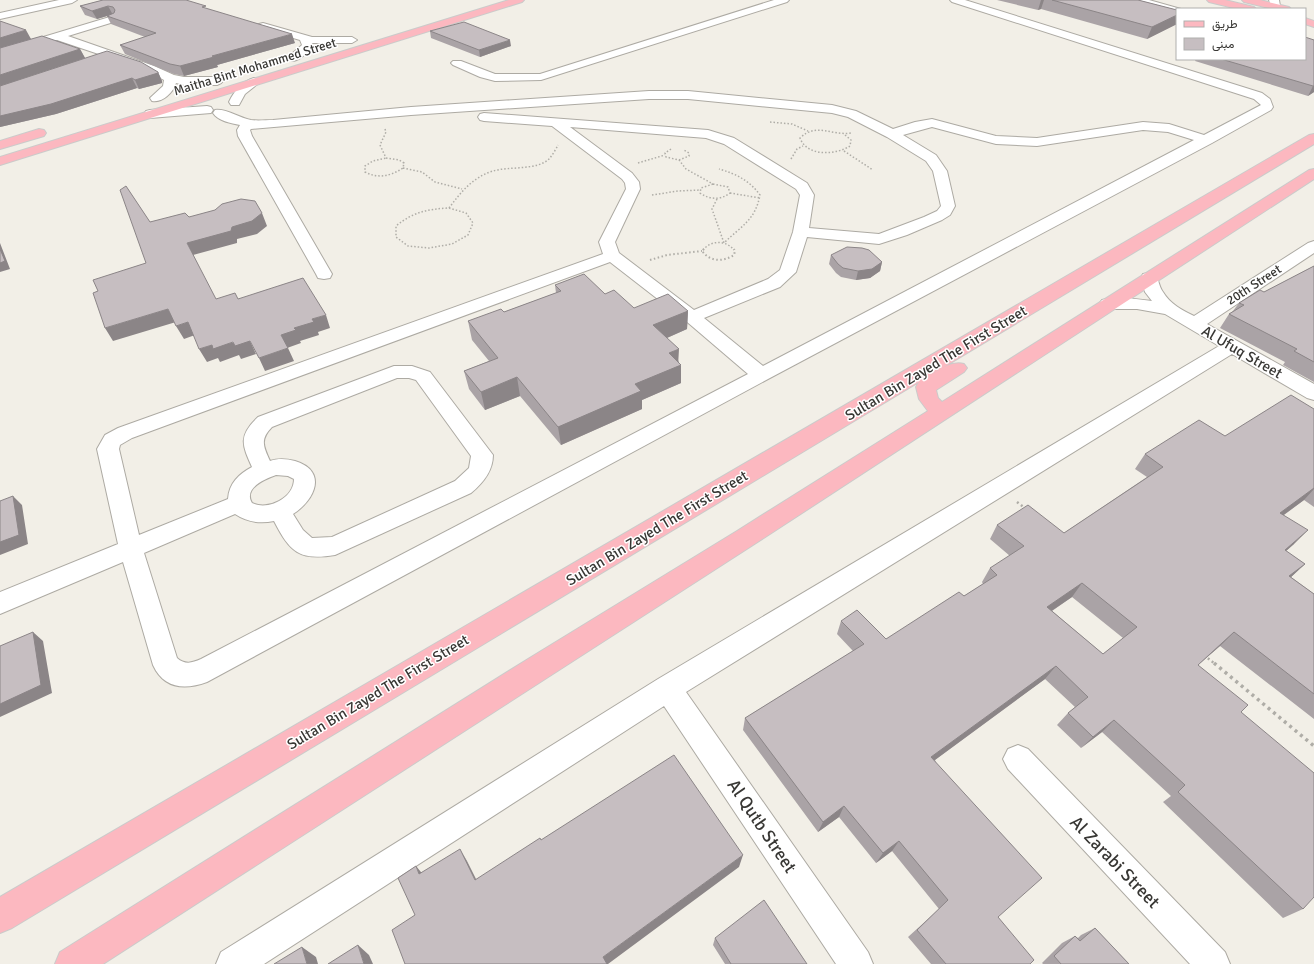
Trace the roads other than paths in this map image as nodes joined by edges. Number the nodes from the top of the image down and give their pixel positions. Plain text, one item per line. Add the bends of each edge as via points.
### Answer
1 (72, 0) edge
2 (484, 0) edge
3 (519, 0) edge
4 (784, 0) edge
5 (955, 0) edge
6 (1138, 0) edge
7 (1212, 0) edge
8 (1247, 0) edge
9 (1274, 3) edge
10 (1247, 8) edge
11 (1284, 8) edge
12 (1176, 10) edge
13 (0, 17) edge
14 (113, 19) edge
15 (252, 23) edge
16 (56, 36) junction
17 (305, 39) junction
18 (352, 40) junction
19 (0, 54) edge
20 (110, 56) junction
21 (290, 59) joint
22 (95, 60) edge
23 (457, 63) dead end
24 (541, 77) junction
25 (170, 78) junction
26 (221, 79) joint
27 (254, 82) junction
28 (152, 99) joint
29 (582, 99) junction
30 (411, 111) junction
31 (150, 114) junction
32 (556, 123) junction
33 (249, 124) junction
34 (52, 129) dead end
35 (892, 134) junction
36 (1314, 138) edge
37 (1207, 140) junction
38 (0, 145) edge
39 (0, 161) edge
40 (1314, 172) edge
41 (801, 232) junction
42 (1314, 246) edge
43 (612, 256) junction
44 (324, 274) dead end
45 (1149, 278) junction
46 (1108, 304) junction
47 (1170, 310) junction
48 (1024, 311) junction
49 (692, 317) junction
50 (1194, 324) junction
51 (1232, 346) junction
52 (761, 375) junction
53 (1314, 394) edge
54 (942, 411) junction
55 (264, 470) junction
56 (240, 503) junction
57 (280, 510) junction
58 (131, 549) junction
59 (0, 603) edge
60 (668, 688) junction
61 (1018, 759) dead end
62 (0, 916) edge
63 (72, 964) edge
64 (233, 964) edge
65 (856, 964) edge
66 (1213, 964) edge

1 - 13 street
2 - 18 main road, Maitha Bint Mohammed Street
3 - 27 main road, Maitha Bint Mohammed Street
4 - 24 street
5 - 37 street via 1258,96 1266,102 1265,109
6 - 12 street
7 - 10 main road
8 - 9 main road
9 - 11 main road
14 - 16 street
15 - 17 street
16 - 19 street
16 - 20 street
17 - 18 street
17 - 21 street via 307,46
18 - 21 main road, Maitha Bint Mohammed Street
20 - 22 street
20 - 25 street via 150,68
23 - 24 street via 496,78
24 - 29 street
25 - 26 street via 184,81
25 - 28 street via 169,88
26 - 28 main road, Maitha Bint Mohammed Street
27 - 31 main road, Maitha Bint Mohammed Street
27 - 33 street via 240,92 237,104
29 - 30 street
29 - 35 street via 675,94 832,109 852,114
30 - 32 street
30 - 33 street
31 - 33 street via 213,112
31 - 39 main road, Maitha Bint Mohammed Street
32 - 41 street via 697,132 729,141 806,190
32 - 43 street via 630,179 633,186 609,238 608,247
33 - 44 street via 243,128 245,136
34 - 38 main road
35 - 37 street via 932,123 996,140 1037,142 1143,126 1174,129
35 - 41 street via 935,162 940,171 947,210 879,239
36 - 48 main road, Sultan Bin Zayed The First Street
37 - 52 street
40 - 45 main road
41 - 49 street via 791,268 785,276
42 - 50 street, 20th Street
43 - 49 street
43 - 58 street via 118,436 108,449
45 - 46 main road
45 - 47 street, Al Ufuq Street via 1152,290
46 - 47 street, Al Ufuq Street via 1138,304
46 - 54 main road
47 - 50 street, Al Ufuq Street
48 - 54 main road via 1005,335 992,346 926,387 927,397
48 - 62 main road, Sultan Bin Zayed The First Street
49 - 52 street
50 - 51 street, Al Ufuq Street
51 - 53 street, Al Ufuq Street
51 - 60 street
52 - 58 street via 197,674 183,676 172,672 166,665
54 - 63 main road
55 - 56 street via 244,485 238,496
55 - 57 street via 287,467 296,469 305,481 299,497
55 - 57 street via 252,443 255,432 265,422 394,372 405,371 423,376 482,455 479,472 463,487 335,546 309,548 299,543
56 - 57 street via 244,509 260,514
56 - 58 street
58 - 59 street
60 - 64 street
60 - 65 street, Al Qutb Street
61 - 66 street, Al Zarabi Street

